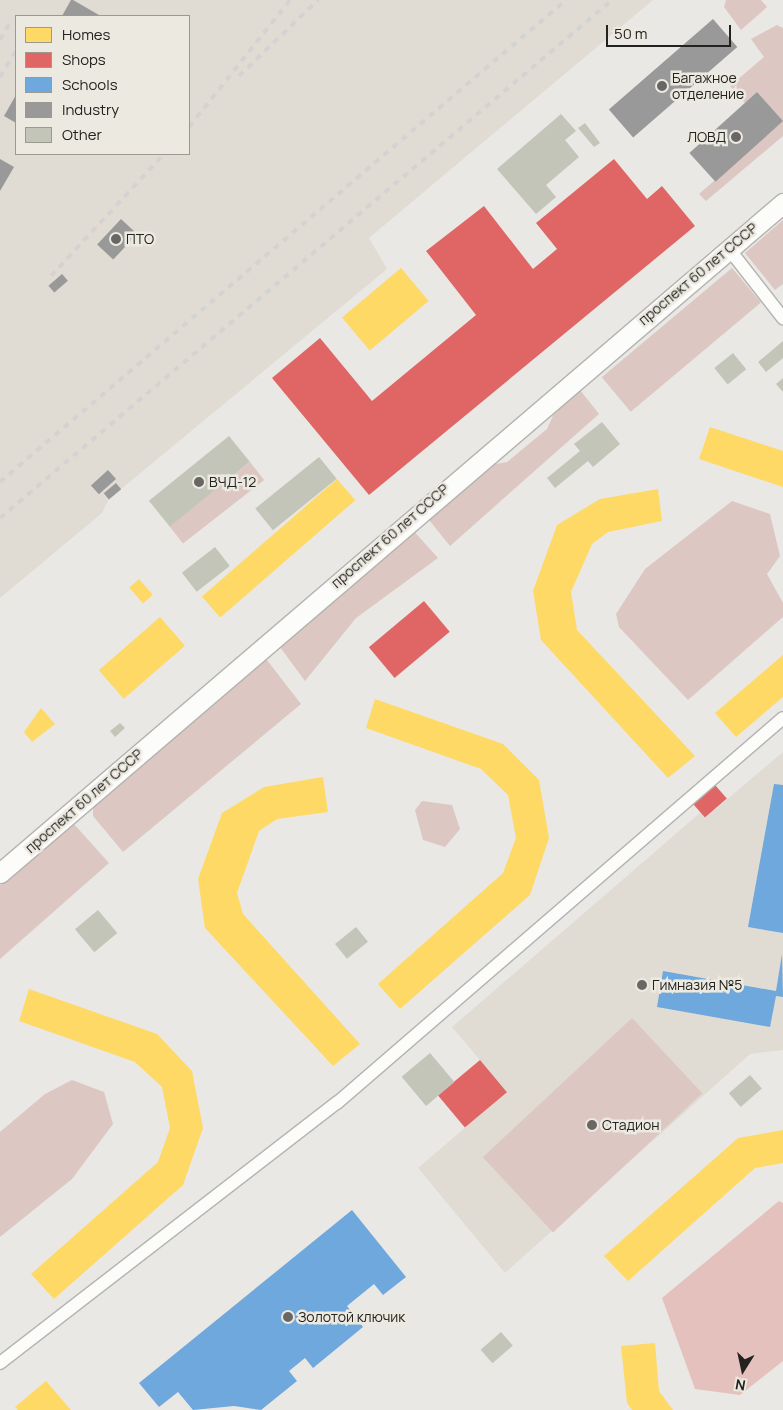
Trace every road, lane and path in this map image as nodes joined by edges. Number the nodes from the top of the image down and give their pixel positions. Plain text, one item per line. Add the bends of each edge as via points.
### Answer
1 (783, 202) edge
2 (729, 249) junction
3 (783, 318) edge
4 (783, 718) edge
5 (0, 874) edge
6 (0, 1363) edge

1 - 2 street, проспект 60 лет СССР
2 - 3 street
2 - 5 street, проспект 60 лет СССР via 578,373
4 - 6 street via 337,1103

